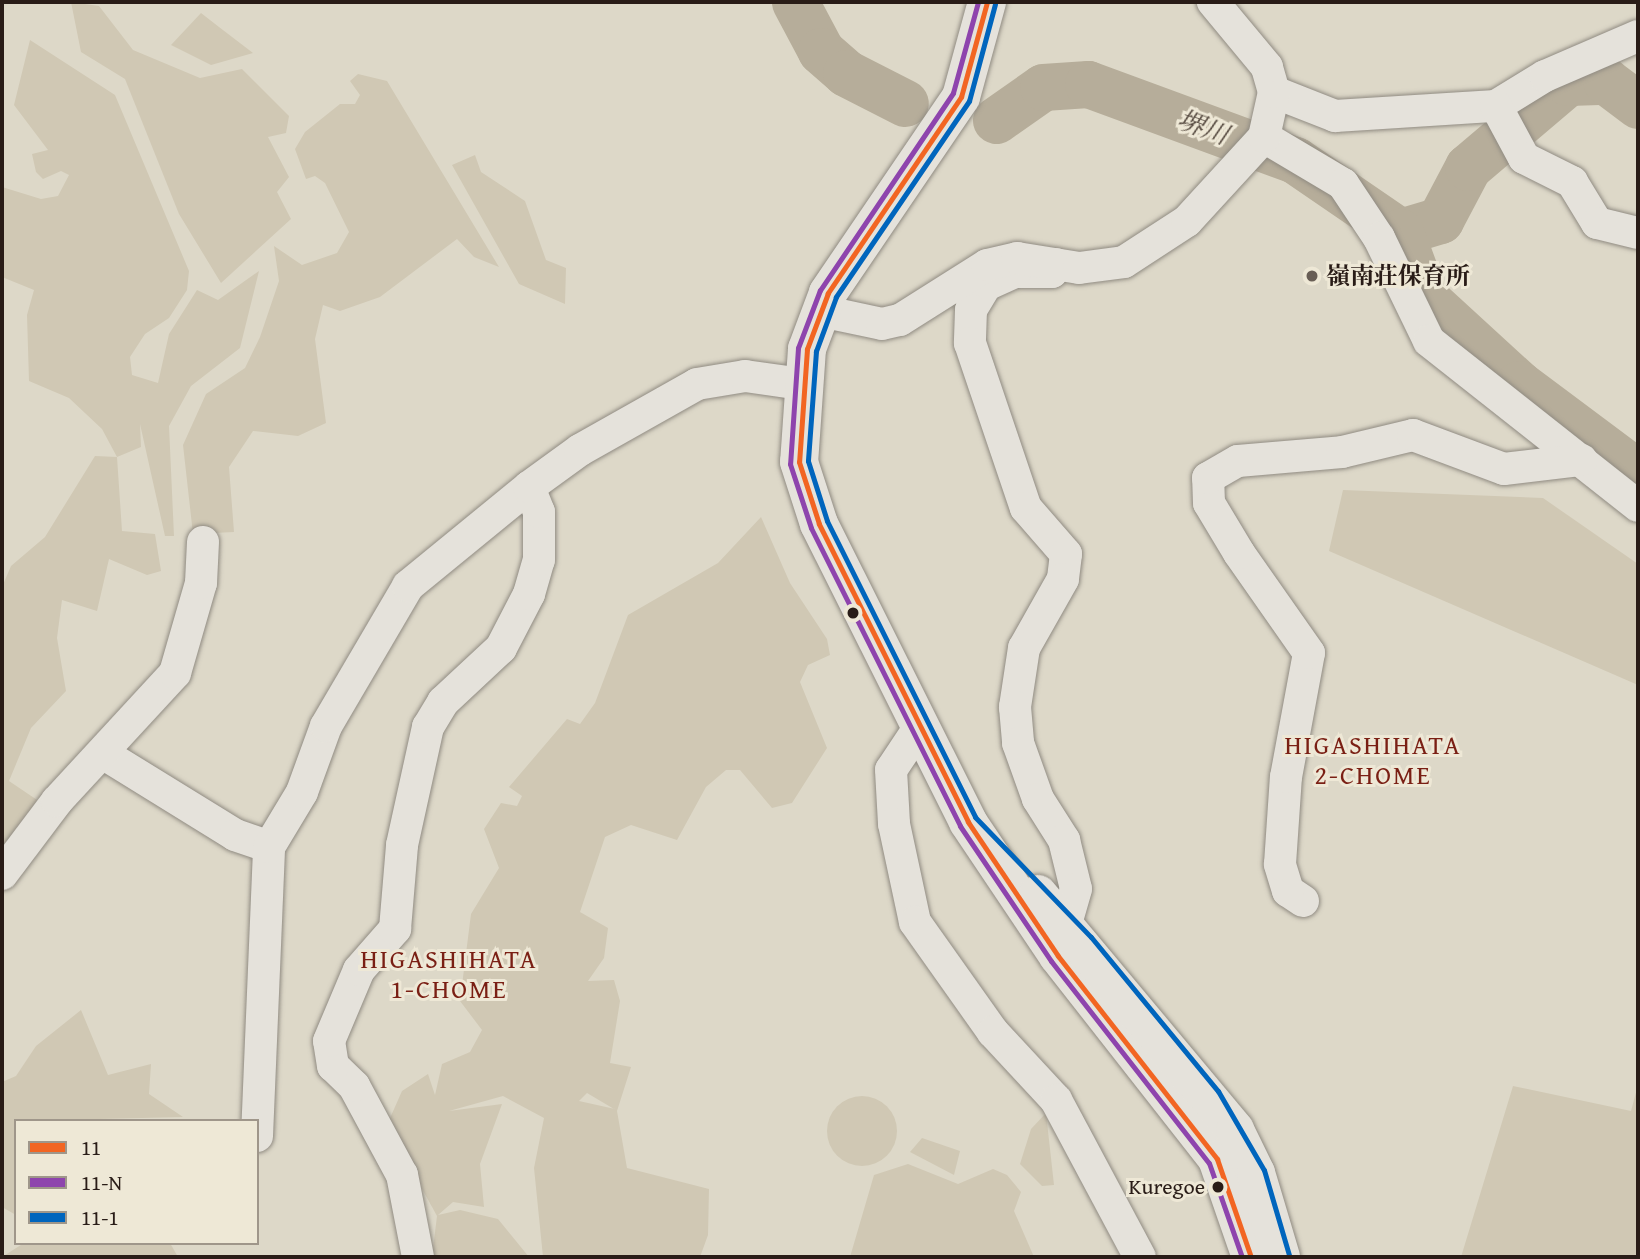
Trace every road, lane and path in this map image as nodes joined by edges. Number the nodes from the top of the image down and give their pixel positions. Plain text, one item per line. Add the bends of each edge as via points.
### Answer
1 (987, 2) edge
2 (1213, 2) edge
3 (1638, 36) edge
4 (1274, 92) junction
5 (1496, 106) junction
6 (1265, 137) junction
7 (1638, 233) edge
8 (1056, 264) junction
9 (821, 311) junction
10 (802, 384) junction
11 (1581, 460) junction
12 (529, 487) junction
13 (1638, 506) edge
14 (203, 542) dead end
15 (919, 728) junction
16 (104, 754) junction
17 (968, 822) junction
18 (269, 847) junction
19 (2, 874) edge
20 (1303, 901) dead end
21 (1066, 923) junction
22 (258, 1119) edge
23 (418, 1257) edge
24 (1140, 1257) edge
25 (1251, 1257) edge
26 (1281, 1257) edge

1 - 9 street via 961,97 856,243
2 - 4 street via 1268,67
3 - 5 street via 1589,54
4 - 5 street via 1335,116
4 - 6 street
5 - 7 street via 1524,158 1572,182 1597,223
6 - 8 street via 1187,221 1155,245 1124,262
6 - 11 street via 1343,184 1379,237 1429,341
8 - 9 street via 1017,258 987,265 900,320 882,324
8 - 21 street via 1052,272 1007,274 986,285 971,310 970,344 1026,508 1066,554 1063,579 1024,648 1015,707 1017,743 1038,799 1063,840 1076,889
9 - 10 street
10 - 12 street via 745,376 697,384 580,450
10 - 15 street via 799,462 819,524
11 - 13 street
11 - 20 street via 1504,469 1413,435 1342,452 1238,461 1208,478 1209,503 1309,653 1286,777 1280,864 1288,891
12 - 18 street via 408,586 326,726 302,793
12 - 23 street via 539,512 539,560 529,594 501,648 443,702 428,727 402,845 394,929 359,970 329,1041 333,1066 354,1086 402,1175
14 - 16 street via 201,583 175,673
15 - 17 street
15 - 24 street via 891,770 894,824 915,922 993,1032 1056,1100
16 - 18 street via 235,835
16 - 19 street via 57,801
17 - 21 street
17 - 25 street via 1058,956 1217,1158
18 - 22 street
21 - 26 street via 1235,1130 1256,1173

